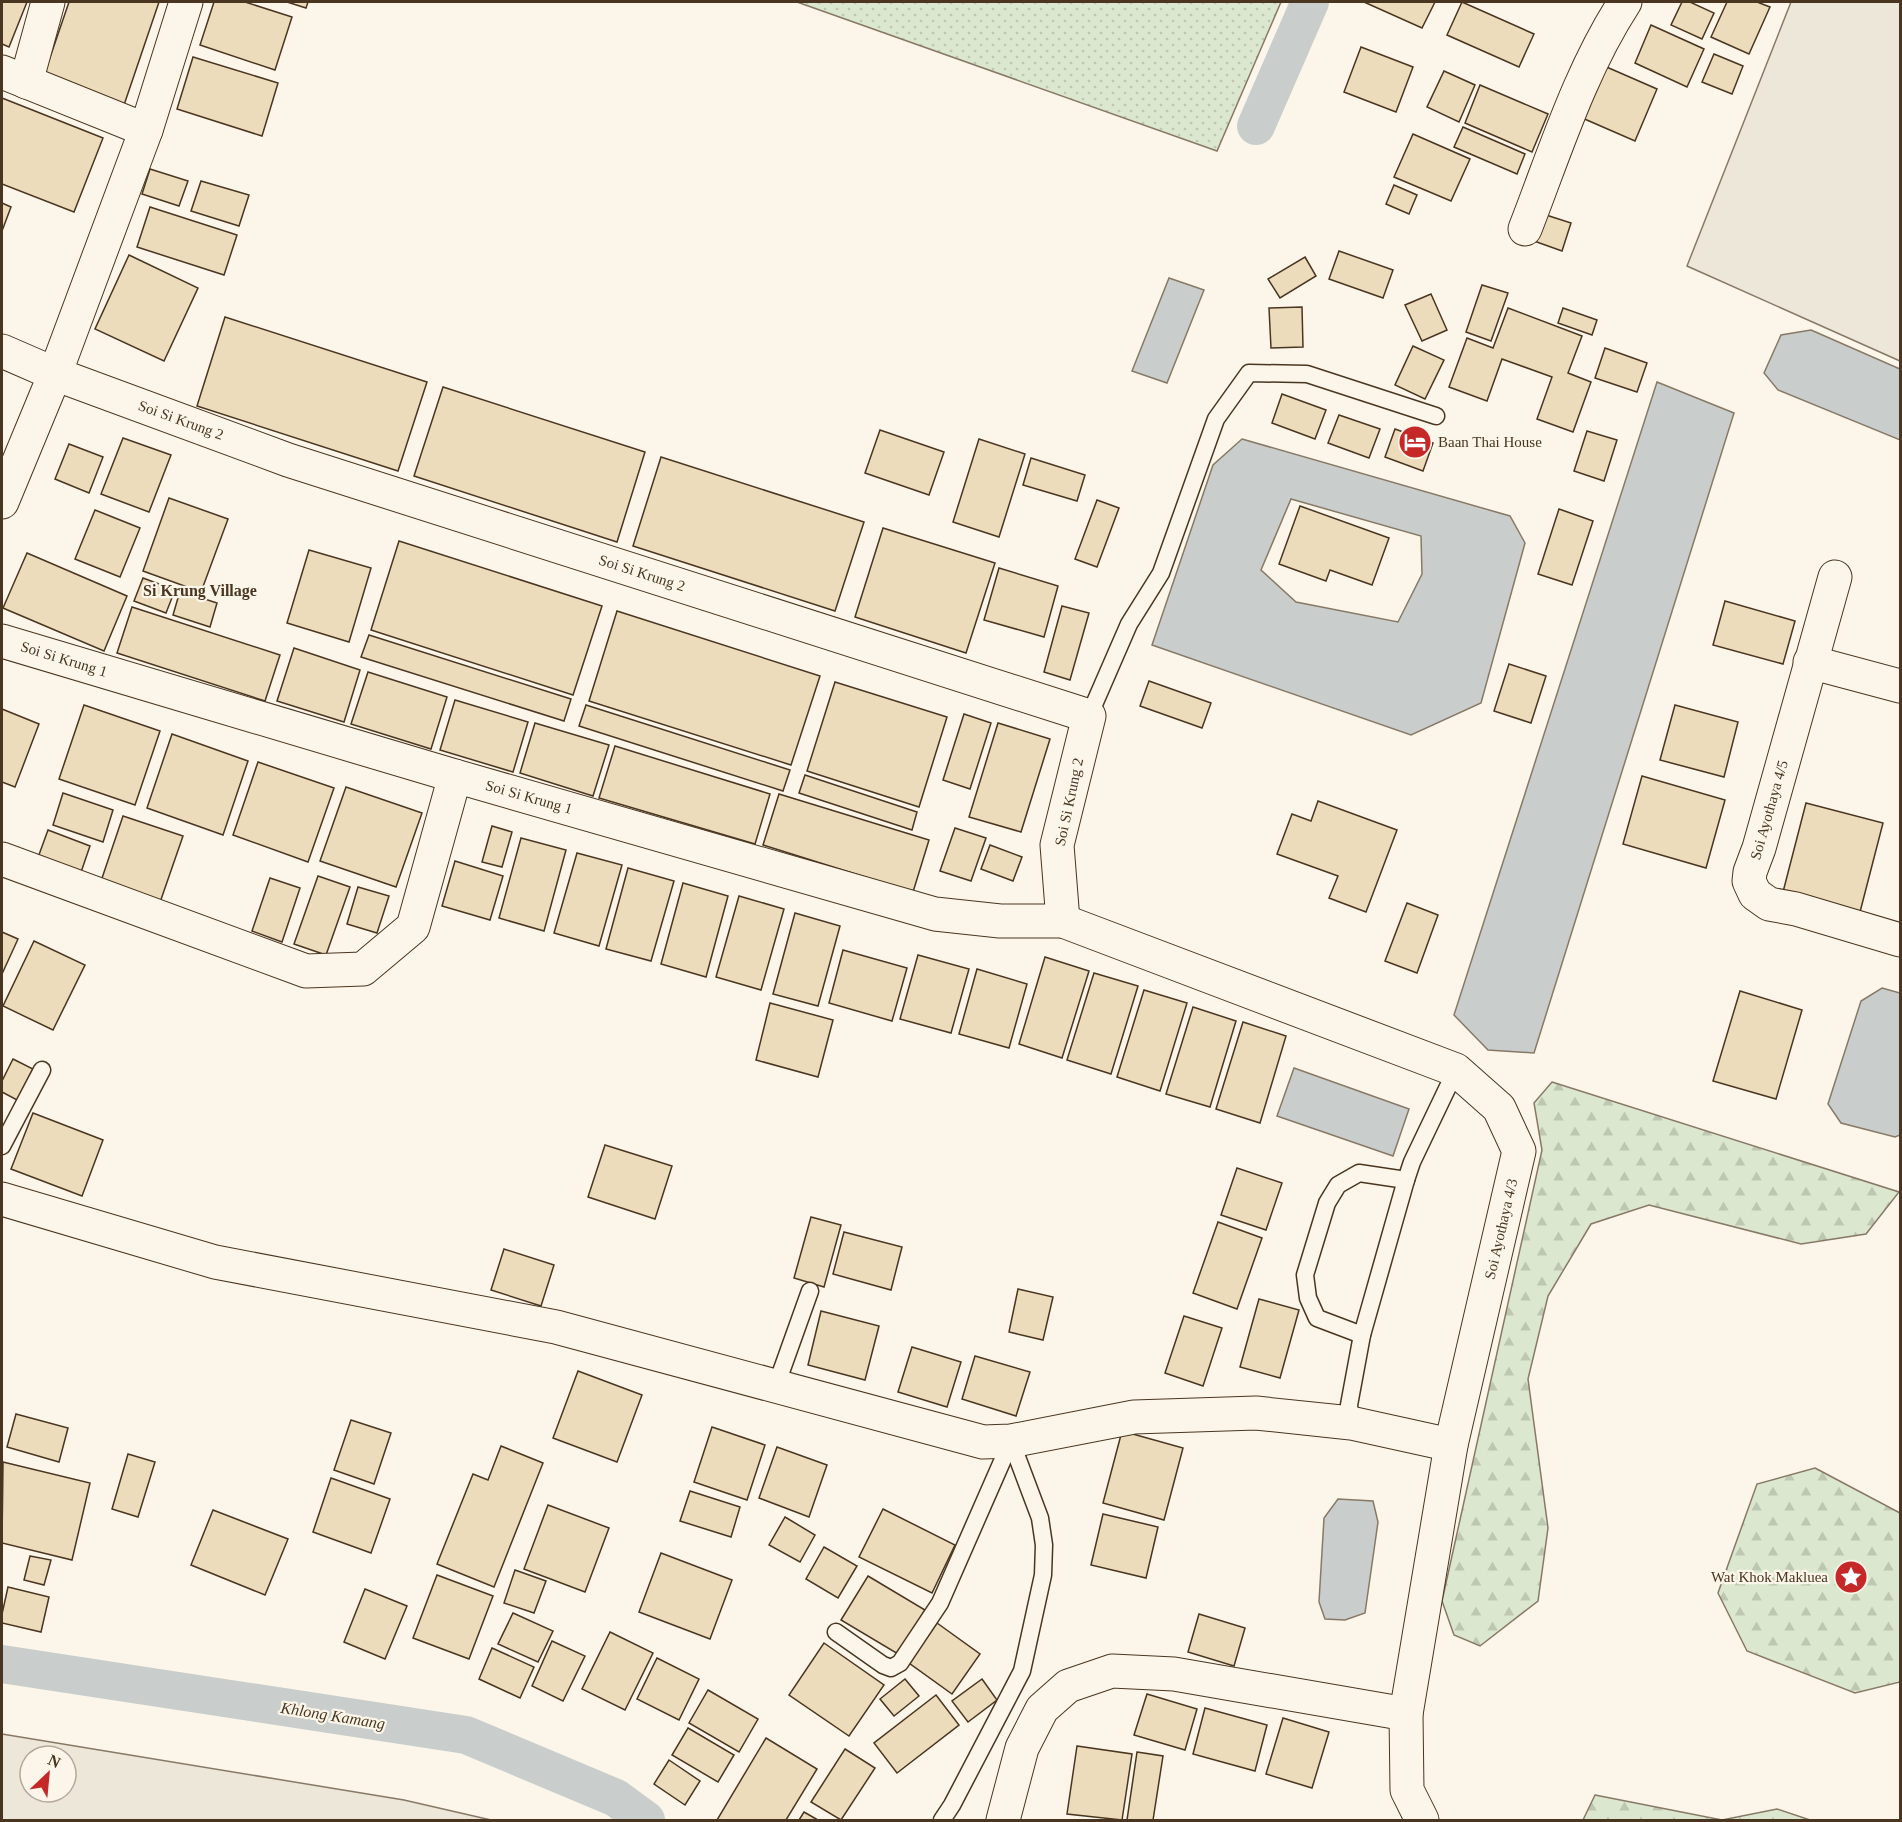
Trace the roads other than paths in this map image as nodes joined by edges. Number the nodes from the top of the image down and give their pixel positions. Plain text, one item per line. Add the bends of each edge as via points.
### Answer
1 (48, 2) edge
2 (186, 2) edge
3 (1625, 2) edge
4 (14, 77) edge
5 (146, 129) junction
6 (1525, 229) dead end
7 (2, 351) edge
8 (55, 374) junction
9 (1436, 416) dead end
10 (2, 502) edge
11 (1835, 577) dead end
12 (2, 641) edge
13 (1810, 662) junction
14 (1900, 687) edge
15 (1089, 716) junction
16 (455, 776) junction
17 (2, 859) edge
18 (1063, 921) junction
19 (1900, 939) edge
20 (42, 1070) dead end
21 (1456, 1070) junction
22 (2, 1146) edge
23 (1406, 1180) junction
24 (2, 1199) edge
25 (810, 1291) dead end
26 (1362, 1335) junction
27 (776, 1386) junction
28 (1351, 1423) junction
29 (1011, 1441) junction
30 (1451, 1445) junction
31 (836, 1632) dead end
32 (1406, 1714) junction
33 (942, 1821) edge
34 (1002, 1821) edge
35 (1422, 1821) edge

1 - 4 street
2 - 5 street
3 - 6 street via 1587,72
4 - 5 street
5 - 8 street
7 - 8 street, Soi Si Krung 2
8 - 10 street
8 - 15 street, Soi Si Krung 2 via 288,460
9 - 15 lane via 1307,374 1249,373 1216,419 1161,573 1129,624
11 - 13 street, Soi Ayothaya 4/5
12 - 16 street, Soi Si Krung 1
13 - 14 street
13 - 19 street, Soi Ayothaya 4/5 via 1749,881 1755,894 1769,904
15 - 18 street, Soi Si Krung 2 via 1057,845
16 - 17 street via 413,927 363,969 306,971
16 - 18 street, Soi Si Krung 1 via 935,914 1000,921
18 - 21 street, Soi Ayothaya 4/3
20 - 22 lane
21 - 23 lane
21 - 30 street, Soi Ayothaya 4/3 via 1499,1108 1519,1150
23 - 26 lane
23 - 26 lane via 1359,1173 1338,1185 1327,1203 1305,1275 1308,1298 1317,1318
24 - 27 street via 215,1262 556,1327
25 - 27 lane
26 - 28 lane via 1349,1405
27 - 29 street via 983,1442
28 - 29 street via 1256,1413 1134,1417
28 - 30 street
29 - 31 lane via 940,1603 900,1663 891,1668 883,1665
29 - 33 lane via 1040,1518 1043,1575 1022,1671
30 - 32 street, Soi Ayothaya 4/3
32 - 34 street via 1174,1674 1112,1671 1068,1686 1042,1709 1023,1748
32 - 35 street, Soi Ayothaya 4/3 via 1407,1790

